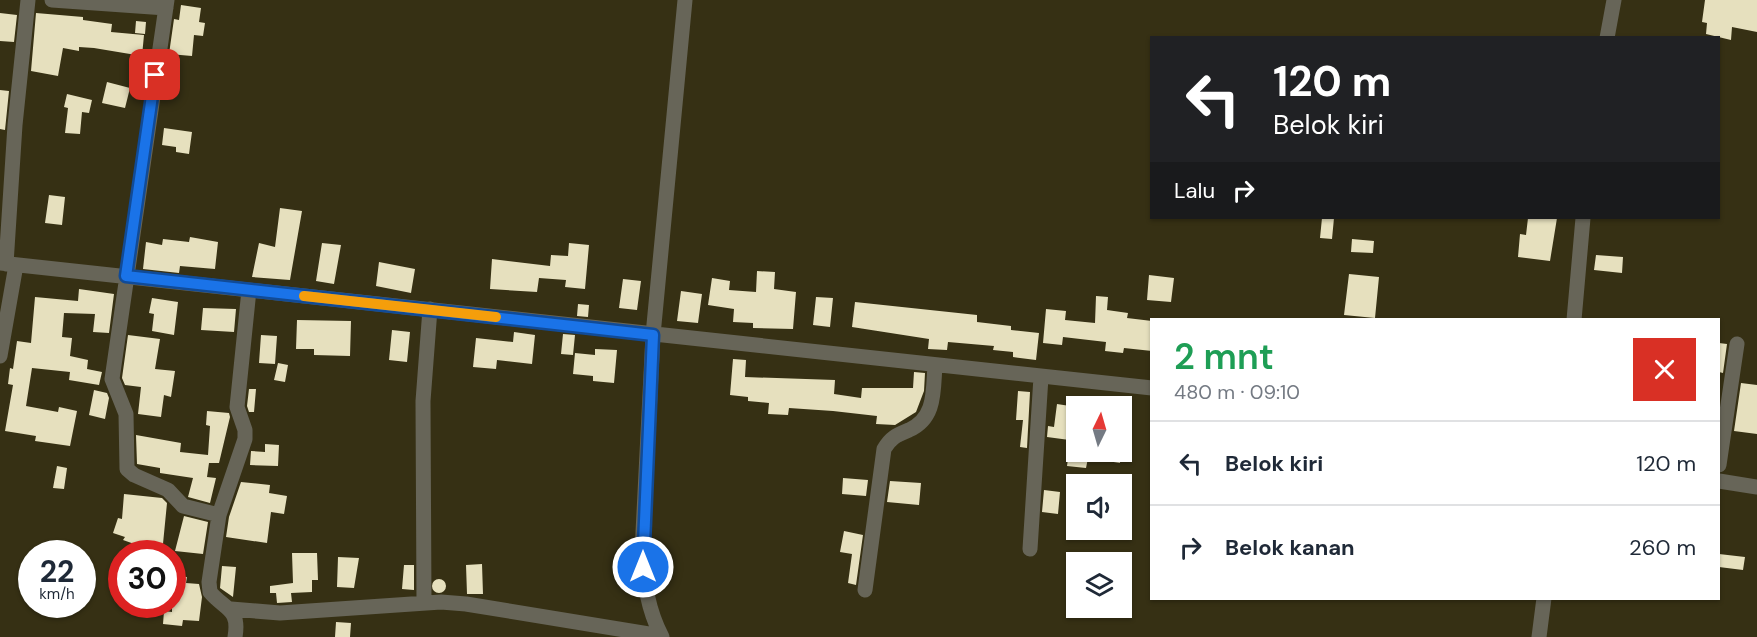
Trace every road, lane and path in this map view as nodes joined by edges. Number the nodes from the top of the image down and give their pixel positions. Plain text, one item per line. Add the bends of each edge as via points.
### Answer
1 (28, 0) edge
2 (52, 0) edge
3 (685, 0) edge
4 (1614, 0) edge
5 (166, 4) edge
6 (1607, 36) edge
7 (1583, 219) edge
8 (7, 264) edge
9 (126, 276) junction
10 (249, 290) junction
11 (430, 309) junction
12 (1574, 318) edge
13 (653, 335) junction
14 (1737, 344) dead end
15 (0, 356) edge
16 (935, 365) junction
17 (1041, 376) junction
18 (1150, 388) edge
19 (1720, 458) edge
20 (1720, 481) edge
21 (1757, 487) edge
22 (219, 515) junction
23 (1030, 549) dead end
24 (865, 590) dead end
25 (1544, 600) edge
26 (424, 603) junction
27 (231, 609) junction
28 (662, 636) edge
29 (235, 637) edge
30 (1539, 637) edge

1 - 8 street via 15,125
2 - 5 street
3 - 13 street
4 - 6 street
5 - 9 street
7 - 12 street
8 - 9 street
8 - 15 street
9 - 10 street
9 - 22 street via 112,379 126,414 127,469 134,476 168,490 183,506
10 - 11 street
10 - 22 street via 237,407 244,439
11 - 13 street
11 - 26 street via 423,401
13 - 16 street
13 - 28 street via 642,552 651,614
14 - 19 street
16 - 17 street
16 - 24 street via 928,416 919,425 896,434 884,449
17 - 18 street
17 - 23 street
20 - 21 street
22 - 27 street via 210,592
25 - 30 street
26 - 27 street via 280,613
26 - 28 street via 488,606
27 - 29 street via 237,618

